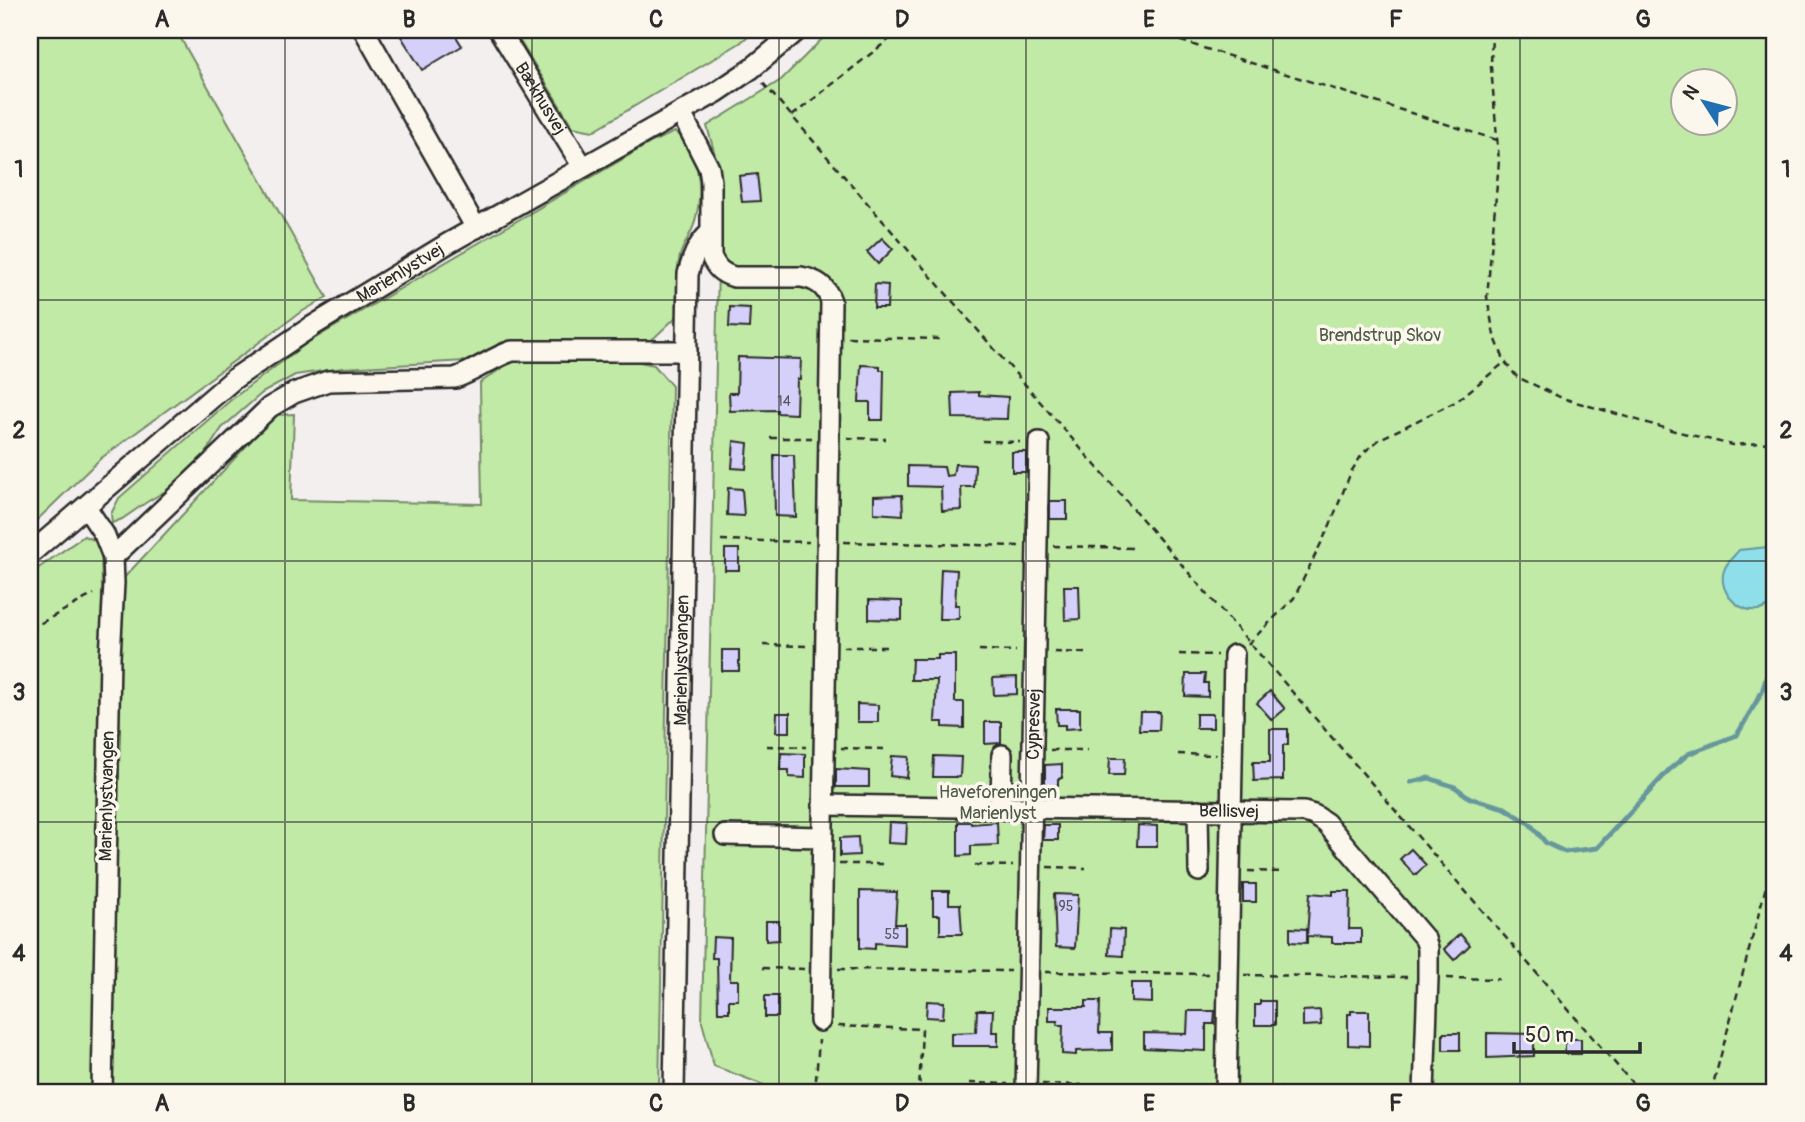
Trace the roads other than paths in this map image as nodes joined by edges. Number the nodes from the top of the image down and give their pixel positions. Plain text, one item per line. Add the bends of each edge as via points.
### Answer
1 (364, 30) edge
2 (499, 30) edge
3 (798, 30) edge
4 (681, 113) junction
5 (583, 167) junction
6 (475, 228) junction
7 (710, 233) junction
8 (687, 351) junction
9 (1039, 442) road end
10 (86, 507) junction
11 (30, 554) edge
12 (113, 557) junction
13 (1242, 649) road end
14 (1002, 755) dead end
15 (822, 805) junction
16 (1001, 808) junction
17 (1030, 809) junction
18 (1198, 810) junction
19 (1232, 810) junction
20 (725, 835) dead end
21 (822, 837) junction
22 (1199, 871) dead end
23 (820, 1023) road end
24 (102, 1092) edge
25 (674, 1092) edge
26 (1026, 1092) edge
27 (1226, 1092) edge
28 (1424, 1092) edge

1 - 6 street
2 - 5 street, Bækhusvej
3 - 4 street, Marienlystvej via 751,69
4 - 5 street, Marienlystvej
4 - 7 street via 709,169
5 - 6 street, Marienlystvej
6 - 10 street, Marienlystvej via 235,378
7 - 8 street, Marienlystvangen via 694,255 688,274
7 - 15 street via 711,256 724,274 801,277 821,285 831,301
8 - 12 street via 512,351 456,378 328,381 270,407
8 - 25 street, Marienlystvangen
9 - 17 street, Cypresvej
10 - 11 street, Marienlystvej
10 - 12 street, Marienlystvangen
12 - 24 street, Marienlystvangen
13 - 19 street
14 - 16 street
15 - 16 street, Bellisvej
15 - 21 street
16 - 17 street, Bellisvej
17 - 18 street, Bellisvej
17 - 26 street, Cypresvej
18 - 19 street, Bellisvej
18 - 22 street
19 - 27 street
19 - 28 street, Bellisvej via 1304,812 1326,823 1425,939
20 - 21 street
21 - 23 street

